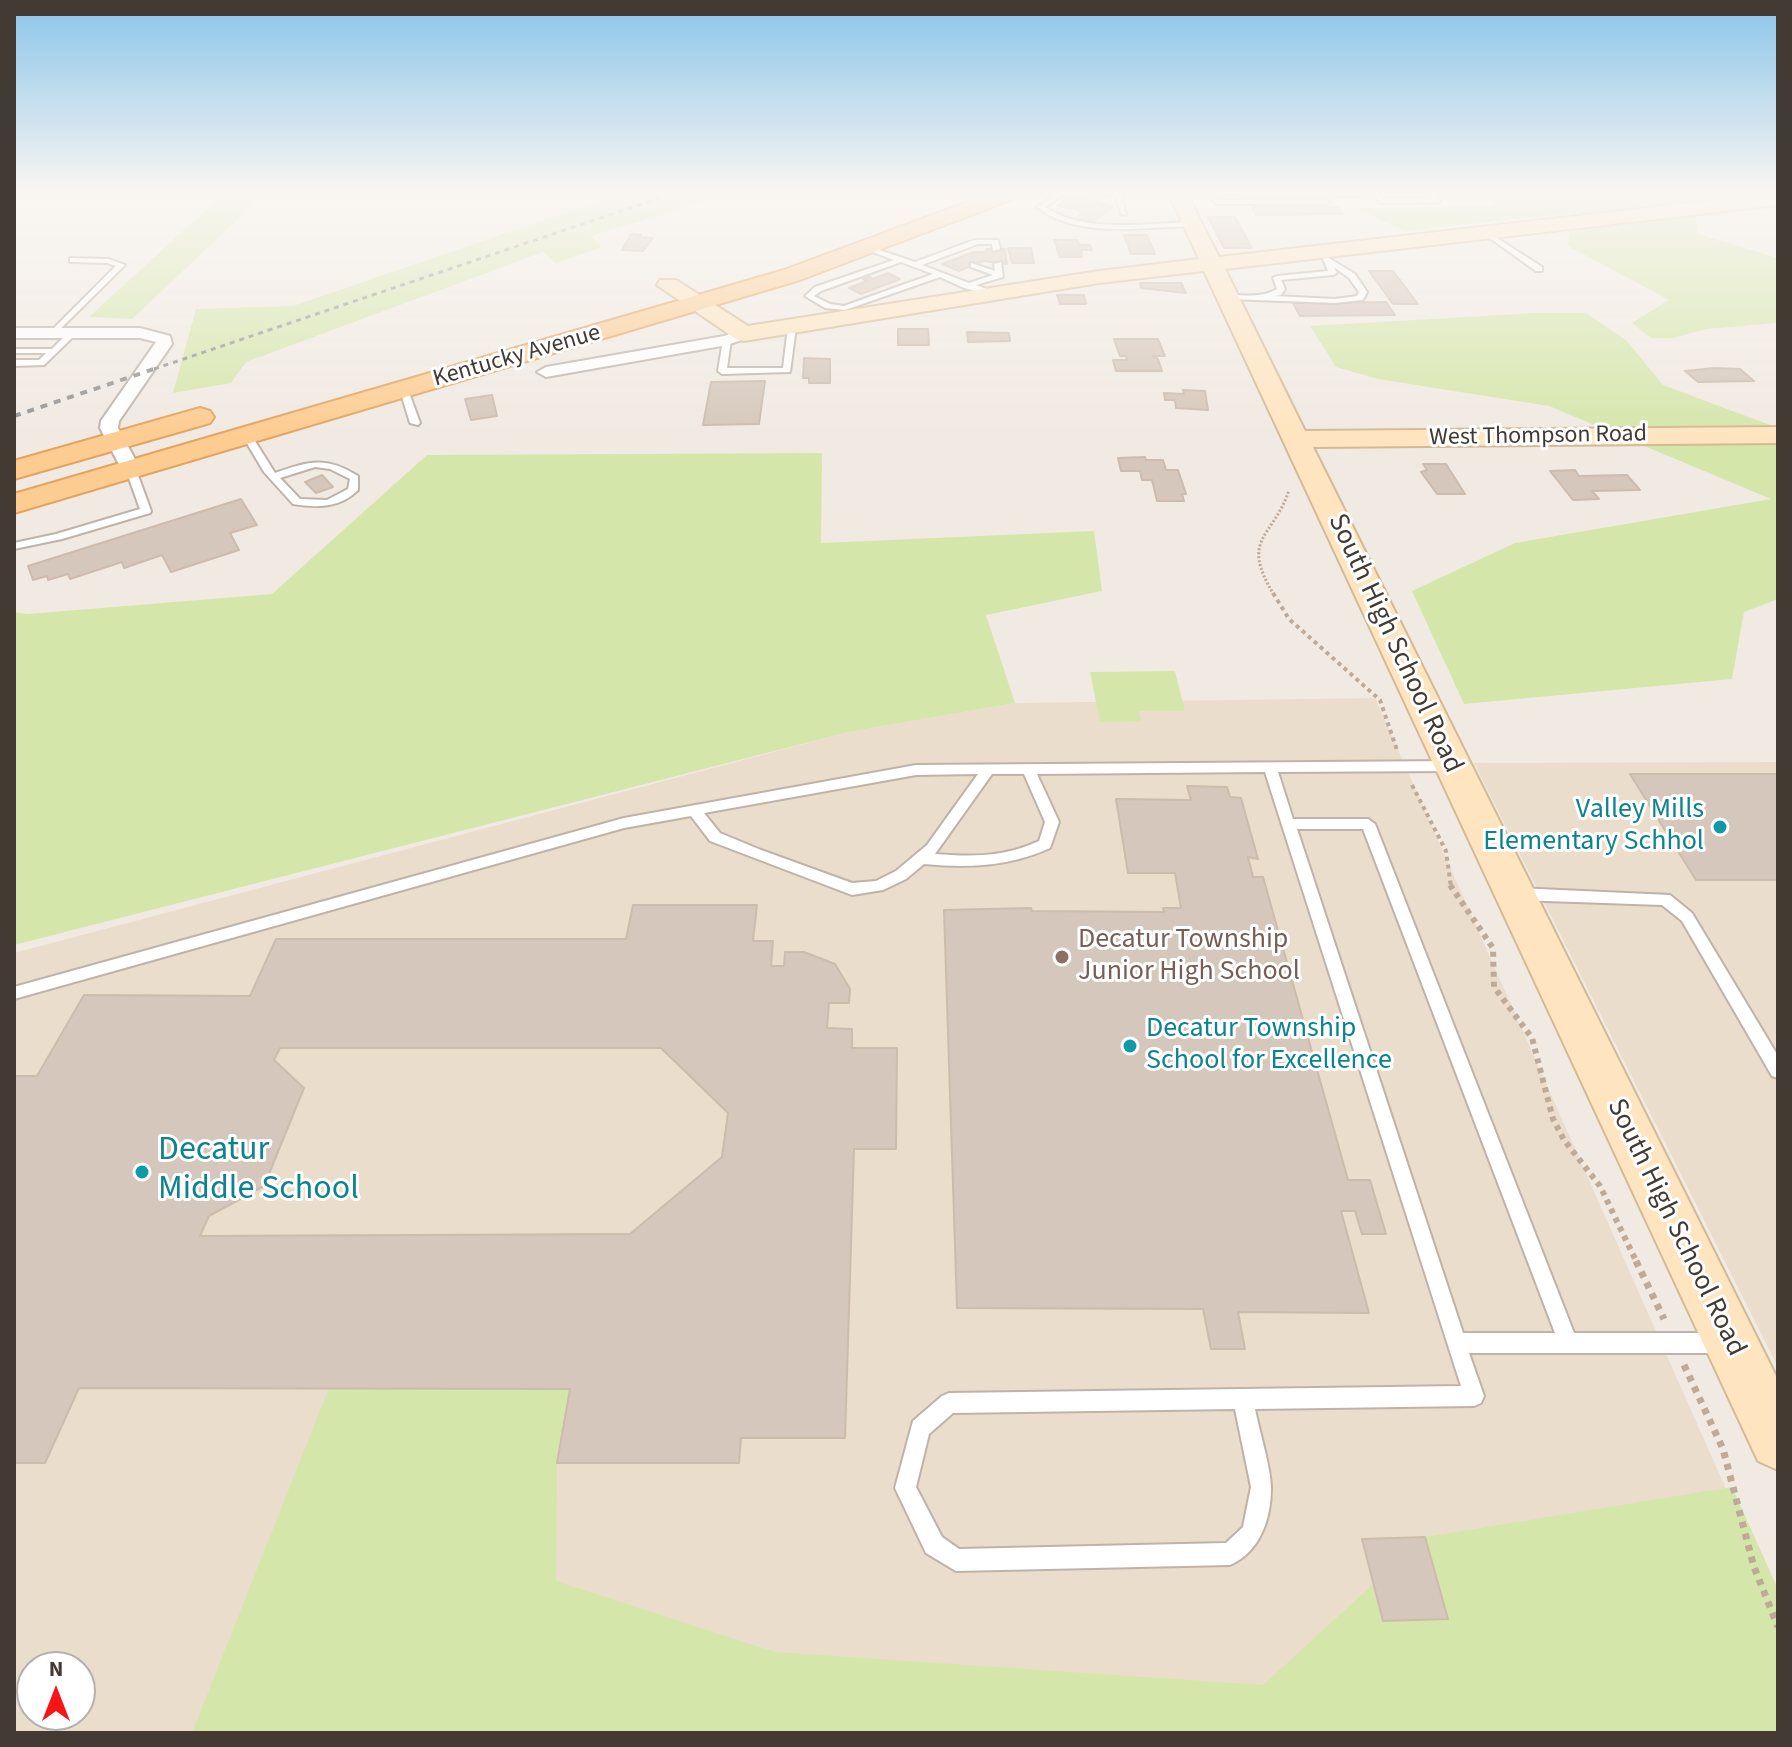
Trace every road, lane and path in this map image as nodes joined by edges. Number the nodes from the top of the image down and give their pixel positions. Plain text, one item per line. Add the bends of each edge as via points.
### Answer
1 (113, 274) edge
2 (796, 274) edge
3 (862, 274) edge
4 (935, 274) edge
5 (983, 274) edge
6 (996, 274) edge
7 (1108, 274) edge
8 (1217, 274) edge
9 (1327, 274) edge
10 (1348, 274) edge
11 (701, 275) dead end
12 (792, 275) junction
13 (938, 275) junction
14 (994, 284) junction
15 (668, 285) junction
16 (967, 286) junction
17 (818, 289) junction
18 (642, 293) dead end
19 (1228, 297) junction
20 (1260, 298) junction
21 (696, 305) junction
22 (850, 312) junction
23 (792, 327) junction
24 (14, 333) edge
25 (54, 333) junction
26 (73, 333) junction
27 (736, 337) junction
28 (14, 351) edge
29 (54, 351) junction
30 (14, 363) edge
31 (546, 372) dead end
32 (404, 390) junction
33 (228, 410) dead end
34 (415, 423) dead end
35 (247, 435) junction
36 (1778, 435) edge
37 (1298, 439) junction
38 (116, 442) junction
39 (14, 470) edge
40 (131, 470) junction
41 (273, 477) junction
42 (1289, 486) dead end
43 (14, 504) edge
44 (14, 546) edge
45 (1397, 751) dead end
46 (1452, 766) junction
47 (1270, 768) junction
48 (1028, 769) junction
49 (988, 770) junction
50 (1409, 779) dead end
51 (694, 810) junction
52 (1289, 824) junction
53 (920, 858) junction
54 (1514, 893) junction
55 (14, 993) edge
56 (1778, 1071) edge
57 (1655, 1299) dead end
58 (1457, 1343) junction
59 (1568, 1343) junction
60 (1731, 1343) junction
61 (1694, 1388) dead end
62 (1243, 1399) junction
63 (1776, 1433) edge
64 (1778, 1627) edge

1 - 25 lane
2 - 12 main road, Kentucky Avenue
3 - 17 lane
4 - 13 lane
5 - 14 lane
6 - 14 lane
7 - 14 main road
8 - 19 main road, South High School Road
9 - 20 lane via 1277,278 1278,293
10 - 20 lane via 1363,292 1360,298
11 - 15 main road
12 - 17 lane
12 - 21 main road, Kentucky Avenue
13 - 16 lane
13 - 22 lane
14 - 16 lane
14 - 16 lane
14 - 22 main road
15 - 18 main road
15 - 21 main road
17 - 22 lane via 809,296
19 - 20 lane
19 - 37 main road, South High School Road
21 - 27 main road
21 - 32 main road, Kentucky Avenue
22 - 23 main road
23 - 27 main road
23 - 27 lane via 787,370 722,371
24 - 25 street
25 - 26 street
26 - 29 lane
26 - 38 street via 140,333 160,336 164,344 111,418
27 - 31 street
28 - 29 lane
29 - 30 lane via 41,363
32 - 34 lane
32 - 35 main road, Kentucky Avenue
33 - 38 main road
35 - 40 main road, Kentucky Avenue
35 - 41 lane
36 - 37 main road, West Thompson Road
37 - 46 main road, South High School Road
38 - 39 main road
38 - 40 street
40 - 43 main road, Kentucky Avenue
40 - 44 lane via 146,511
41 - 41 lane via 297,502 331,504 353,490 355,478 336,465 319,463
42 - 45 path via 1289,495 1257,550 1264,578 1289,619 1380,700
46 - 47 lane
46 - 54 main road, South High School Road
47 - 48 lane
47 - 52 lane
48 - 49 lane
48 - 53 lane via 1052,822 1045,844 1023,856 980,864
49 - 51 lane via 916,770
49 - 53 lane
50 - 57 path via 1446,851 1450,885 1493,948 1494,987 1532,1038 1553,1119 1600,1186
51 - 53 lane via 715,837 852,889 878,886
51 - 55 lane via 624,823
52 - 58 lane
52 - 59 lane via 1368,824
54 - 56 lane via 1665,899 1687,917
54 - 60 main road, South High School Road
58 - 59 lane
58 - 62 lane via 1474,1396
59 - 60 lane
60 - 63 main road, South High School Road
61 - 64 path via 1723,1449 1754,1567
62 - 62 lane via 949,1403 920,1428 905,1488 934,1545 956,1560 1230,1554 1253,1533 1261,1487

